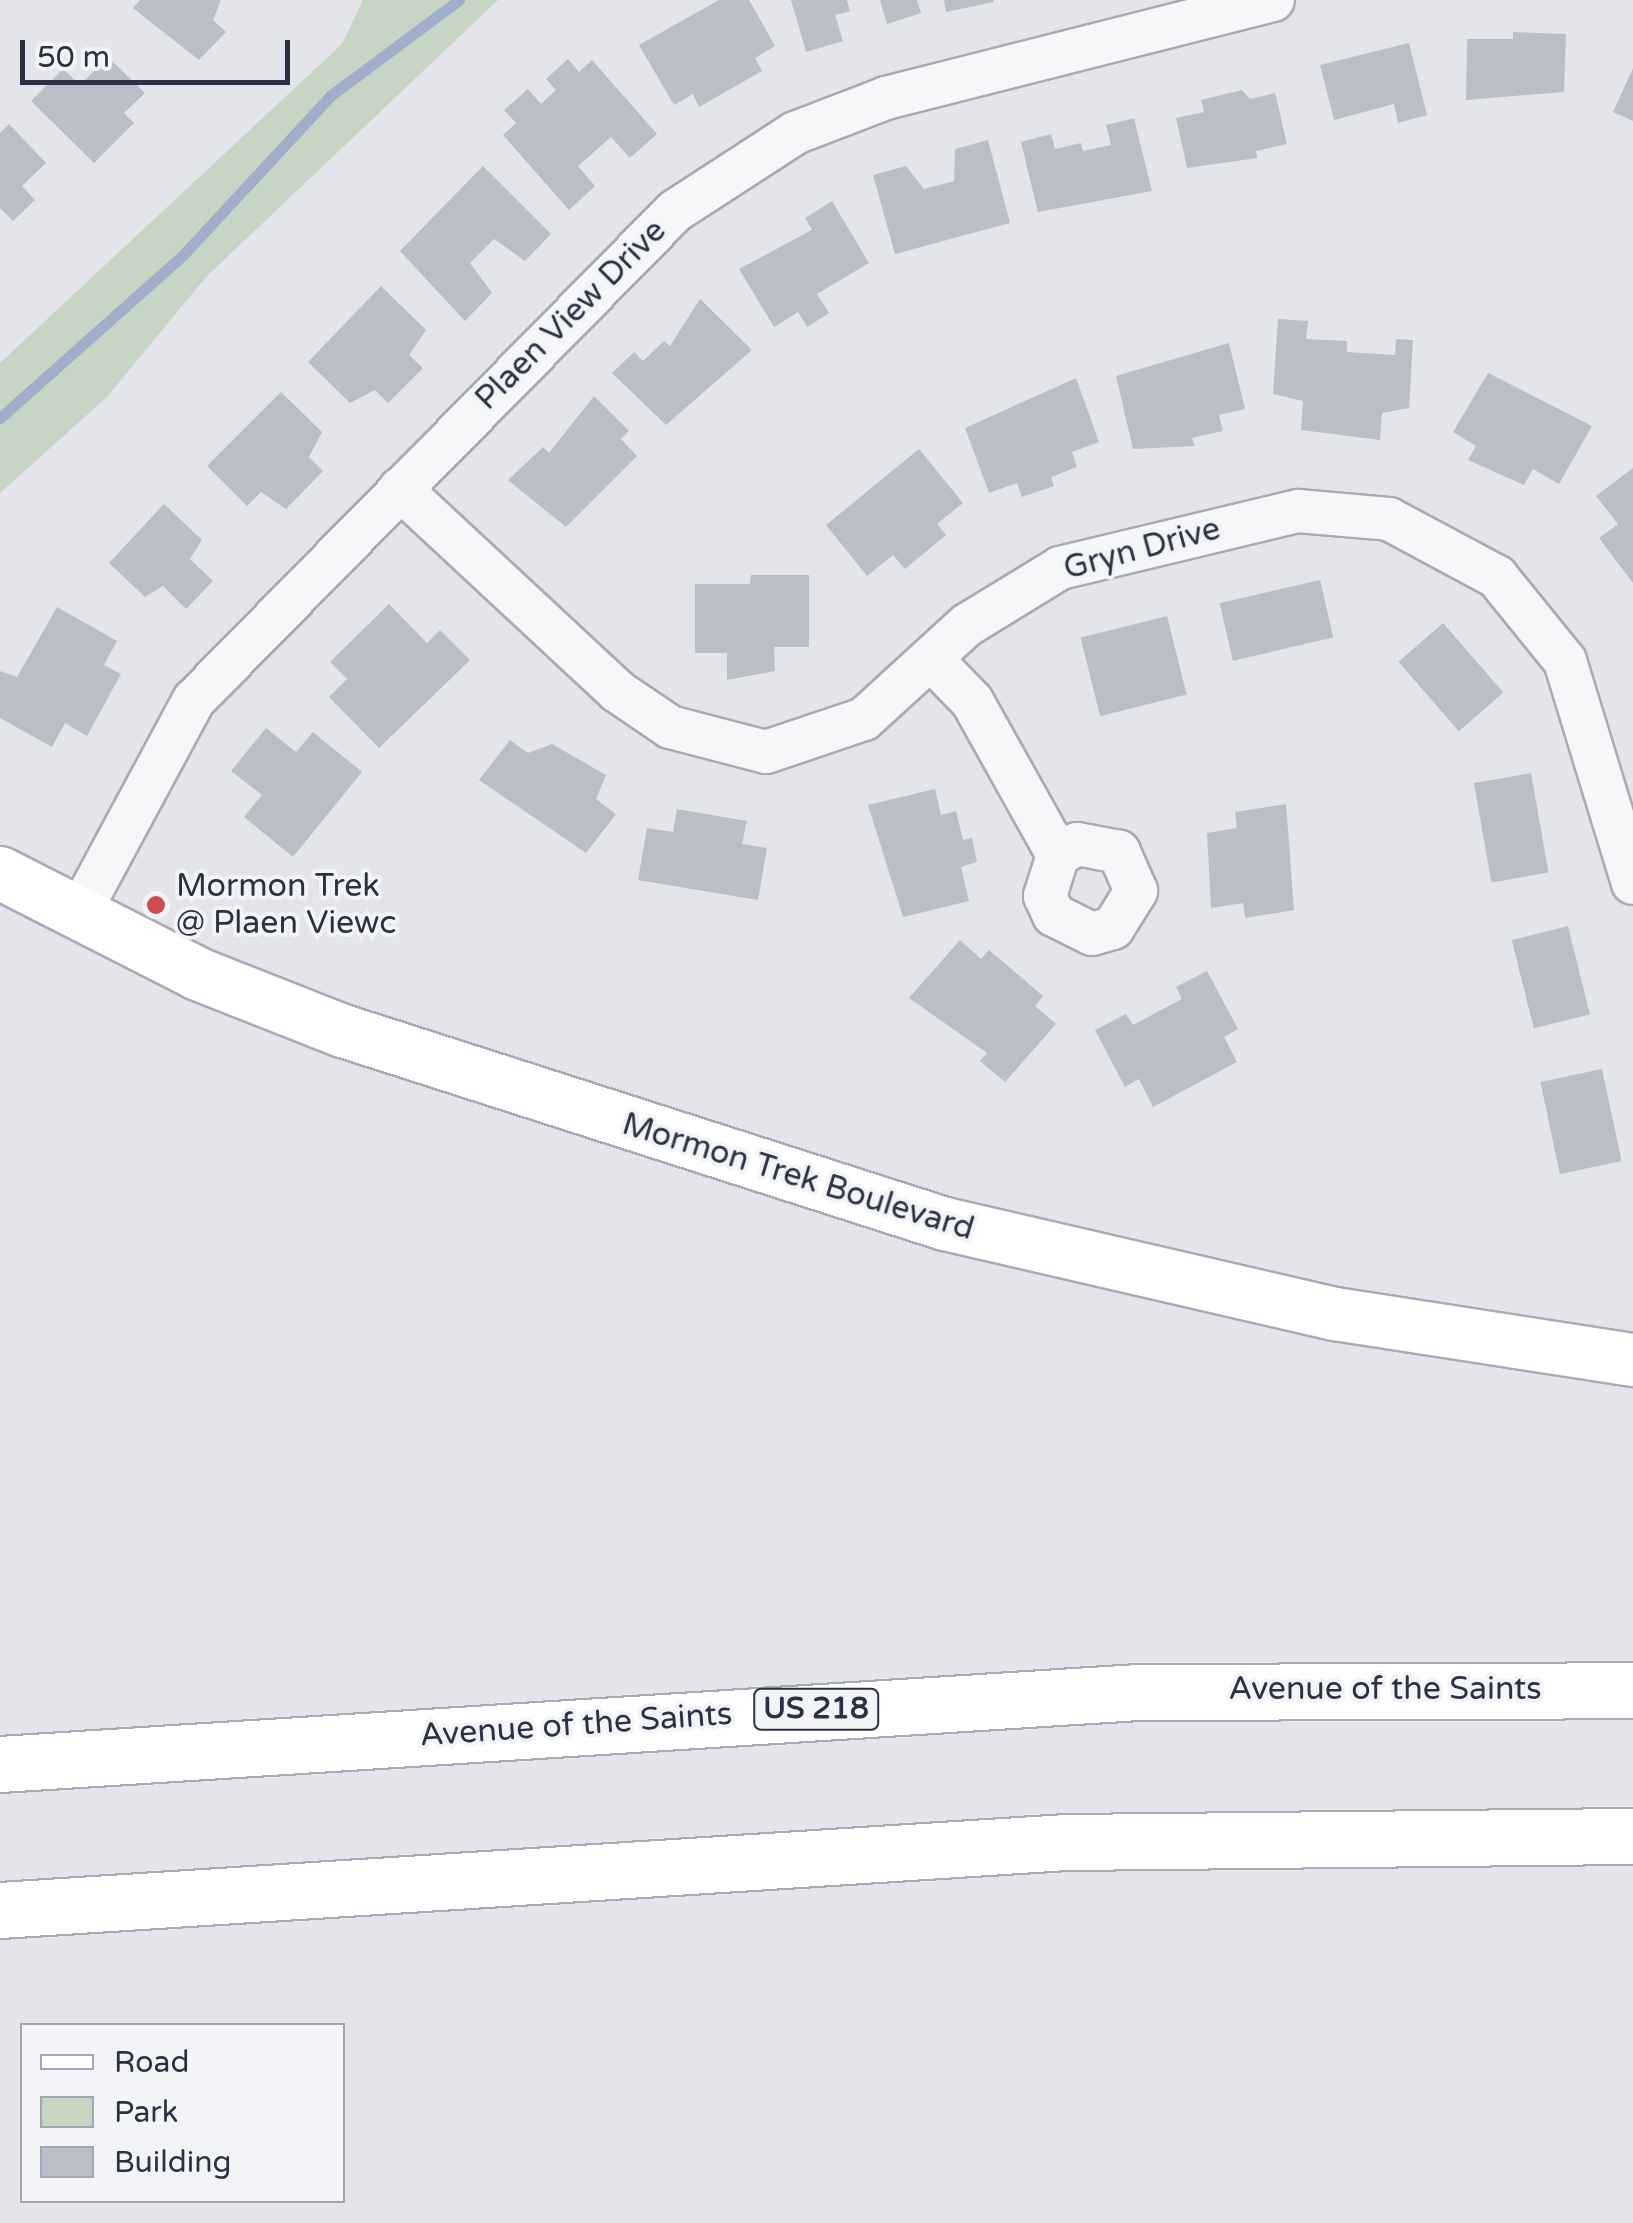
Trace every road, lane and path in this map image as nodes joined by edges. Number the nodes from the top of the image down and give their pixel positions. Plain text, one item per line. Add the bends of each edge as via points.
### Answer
1 (1272, 0) edge
2 (400, 488) junction
3 (932, 660) junction
4 (1058, 855) dead end
5 (0, 872) edge
6 (1633, 883) edge
7 (77, 917) junction
8 (1633, 1360) edge
9 (1633, 1690) edge
10 (0, 1764) edge
11 (1633, 1836) edge
12 (0, 1910) edge

1 - 2 street, Plaen View Drive via 886,98 795,133 675,210
2 - 3 street, Gryn Drive via 617,691 714,745 766,752 812,741 864,718
2 - 7 street, Plaen View Drive via 194,700
3 - 4 street via 972,700
3 - 6 street, Gryn Drive via 1014,590 1115,550 1298,510 1389,519 1498,577 1565,661
5 - 7 main road, Mormon Trek Boulevard
7 - 8 main road, Mormon Trek Boulevard via 344,1031 945,1224 1335,1314
9 - 10 highway, Avenue of the Saints / US 218 via 1137,1692
11 - 12 highway via 1066,1842

